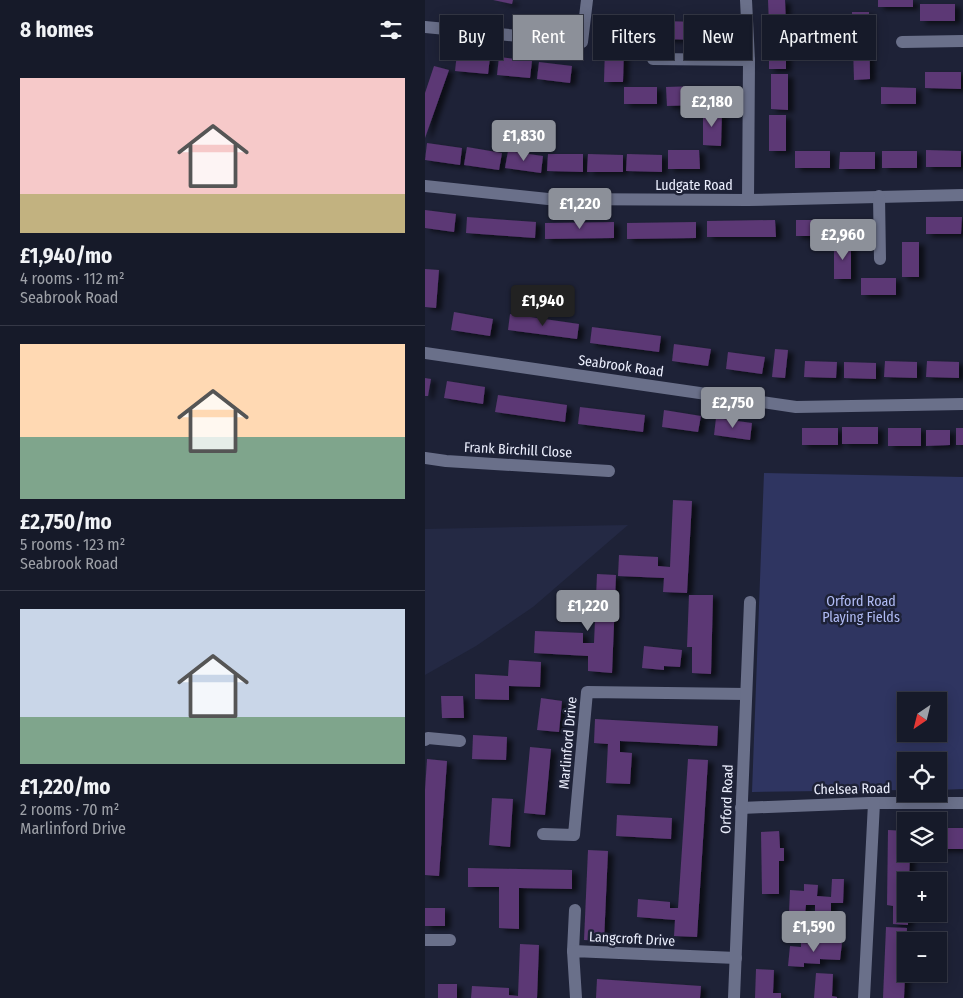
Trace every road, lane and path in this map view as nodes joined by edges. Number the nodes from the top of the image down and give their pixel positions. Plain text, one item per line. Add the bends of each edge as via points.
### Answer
1 (587, 0) edge
2 (746, 0) edge
3 (747, 15) edge
4 (425, 27) edge
5 (963, 41) edge
6 (902, 42) dead end
7 (749, 60) edge
8 (425, 186) edge
9 (963, 195) edge
10 (879, 196) junction
11 (748, 200) junction
12 (880, 259) dead end
13 (425, 353) edge
14 (963, 404) edge
15 (425, 458) edge
16 (609, 470) dead end
17 (750, 602) dead end
18 (746, 694) junction
19 (425, 740) edge
20 (460, 741) dead end
21 (874, 803) junction
22 (963, 803) edge
23 (741, 808) junction
24 (543, 834) dead end
25 (575, 910) dead end
26 (425, 940) edge
27 (450, 940) dead end
28 (573, 951) junction
29 (736, 958) junction
30 (576, 998) edge
31 (734, 998) edge
32 (865, 998) edge

1 - 4 street via 582,42
2 - 3 street
5 - 6 street
7 - 11 street
8 - 11 street, Ludgate Road via 548,199
9 - 10 street, Ludgate Road
10 - 11 street, Ludgate Road
10 - 12 street
13 - 14 street, Seabrook Road via 796,407
15 - 16 street, Frank Birchill Close
17 - 18 street, Orford Road
18 - 23 street, Orford Road
18 - 24 street, Marlinford Drive via 587,692 574,835
19 - 20 street
21 - 22 street, Chelsea Road
21 - 23 street, Chelsea Road
21 - 32 street
23 - 29 street, Orford Road
25 - 28 street
26 - 27 street
28 - 29 street, Langcroft Drive
28 - 30 street, Langcroft Drive
29 - 31 street, Orford Road

